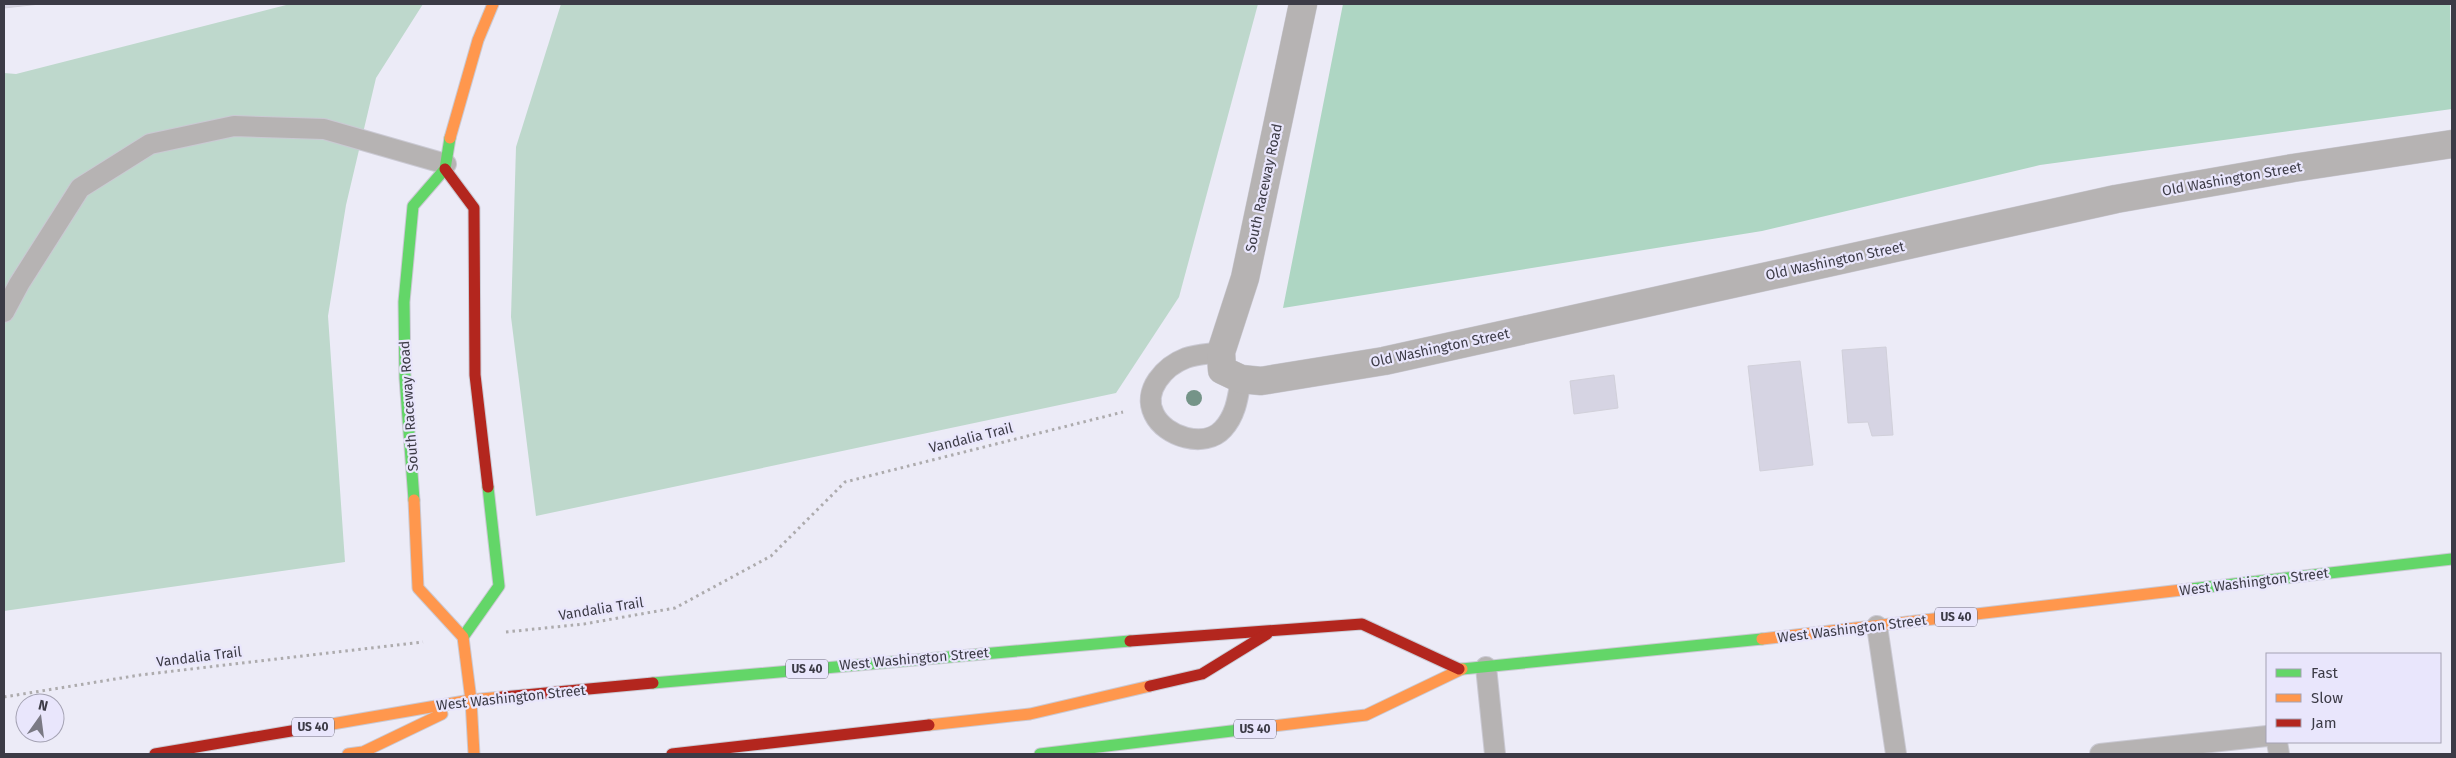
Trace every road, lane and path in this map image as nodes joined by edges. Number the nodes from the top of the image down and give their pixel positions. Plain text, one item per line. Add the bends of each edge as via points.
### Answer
1 (493, 4) edge
2 (1303, 4) edge
3 (2452, 144) edge
4 (446, 167) junction
5 (4, 312) edge
6 (1228, 367) junction
7 (1153, 406) junction
8 (2452, 559) edge
9 (1878, 626) junction
10 (1270, 632) junction
11 (463, 637) junction
12 (1486, 667) junction
13 (1459, 669) junction
14 (4, 697) edge
15 (471, 700) junction
16 (2266, 736) edge
17 (2186, 749) edge
18 (155, 754) edge
19 (348, 754) edge
20 (474, 754) edge
21 (672, 754) edge
22 (1040, 754) edge
23 (1495, 754) edge
24 (1896, 754) edge
25 (2100, 754) edge

1 - 4 main road via 464,84 451,132
2 - 6 street, South Raceway Road
3 - 6 street, Old Washington Street via 2116,199 1384,361 1260,381
4 - 5 lane via 324,129 234,126 150,144 80,188
4 - 11 main road via 474,208 476,375 499,586
4 - 11 main road, South Raceway Road via 413,206 404,302 405,378 414,475 418,588
6 - 7 lane via 1186,358 1162,372 1152,391
6 - 7 lane via 1236,409 1223,430 1209,439 1186,438 1165,428 1154,414
7 - 11 path, Vandalia Trail via 845,482 771,556 675,608 584,624
8 - 9 main road, West Washington Street / US 40
9 - 12 main road, West Washington Street / US 40
9 - 24 lane
10 - 13 main road, West Washington Street / US 40 via 1362,624
10 - 15 main road, West Washington Street / US 40 via 1059,646
10 - 21 main road via 1202,674 1030,714
11 - 14 path, Vandalia Trail via 140,675
11 - 15 main road
12 - 13 main road, West Washington Street / US 40
12 - 23 lane
13 - 22 main road, West Washington Street / US 40 via 1366,715
15 - 18 main road, West Washington Street / US 40
15 - 19 main road via 363,752
15 - 20 main road
16 - 17 lane
17 - 25 lane

